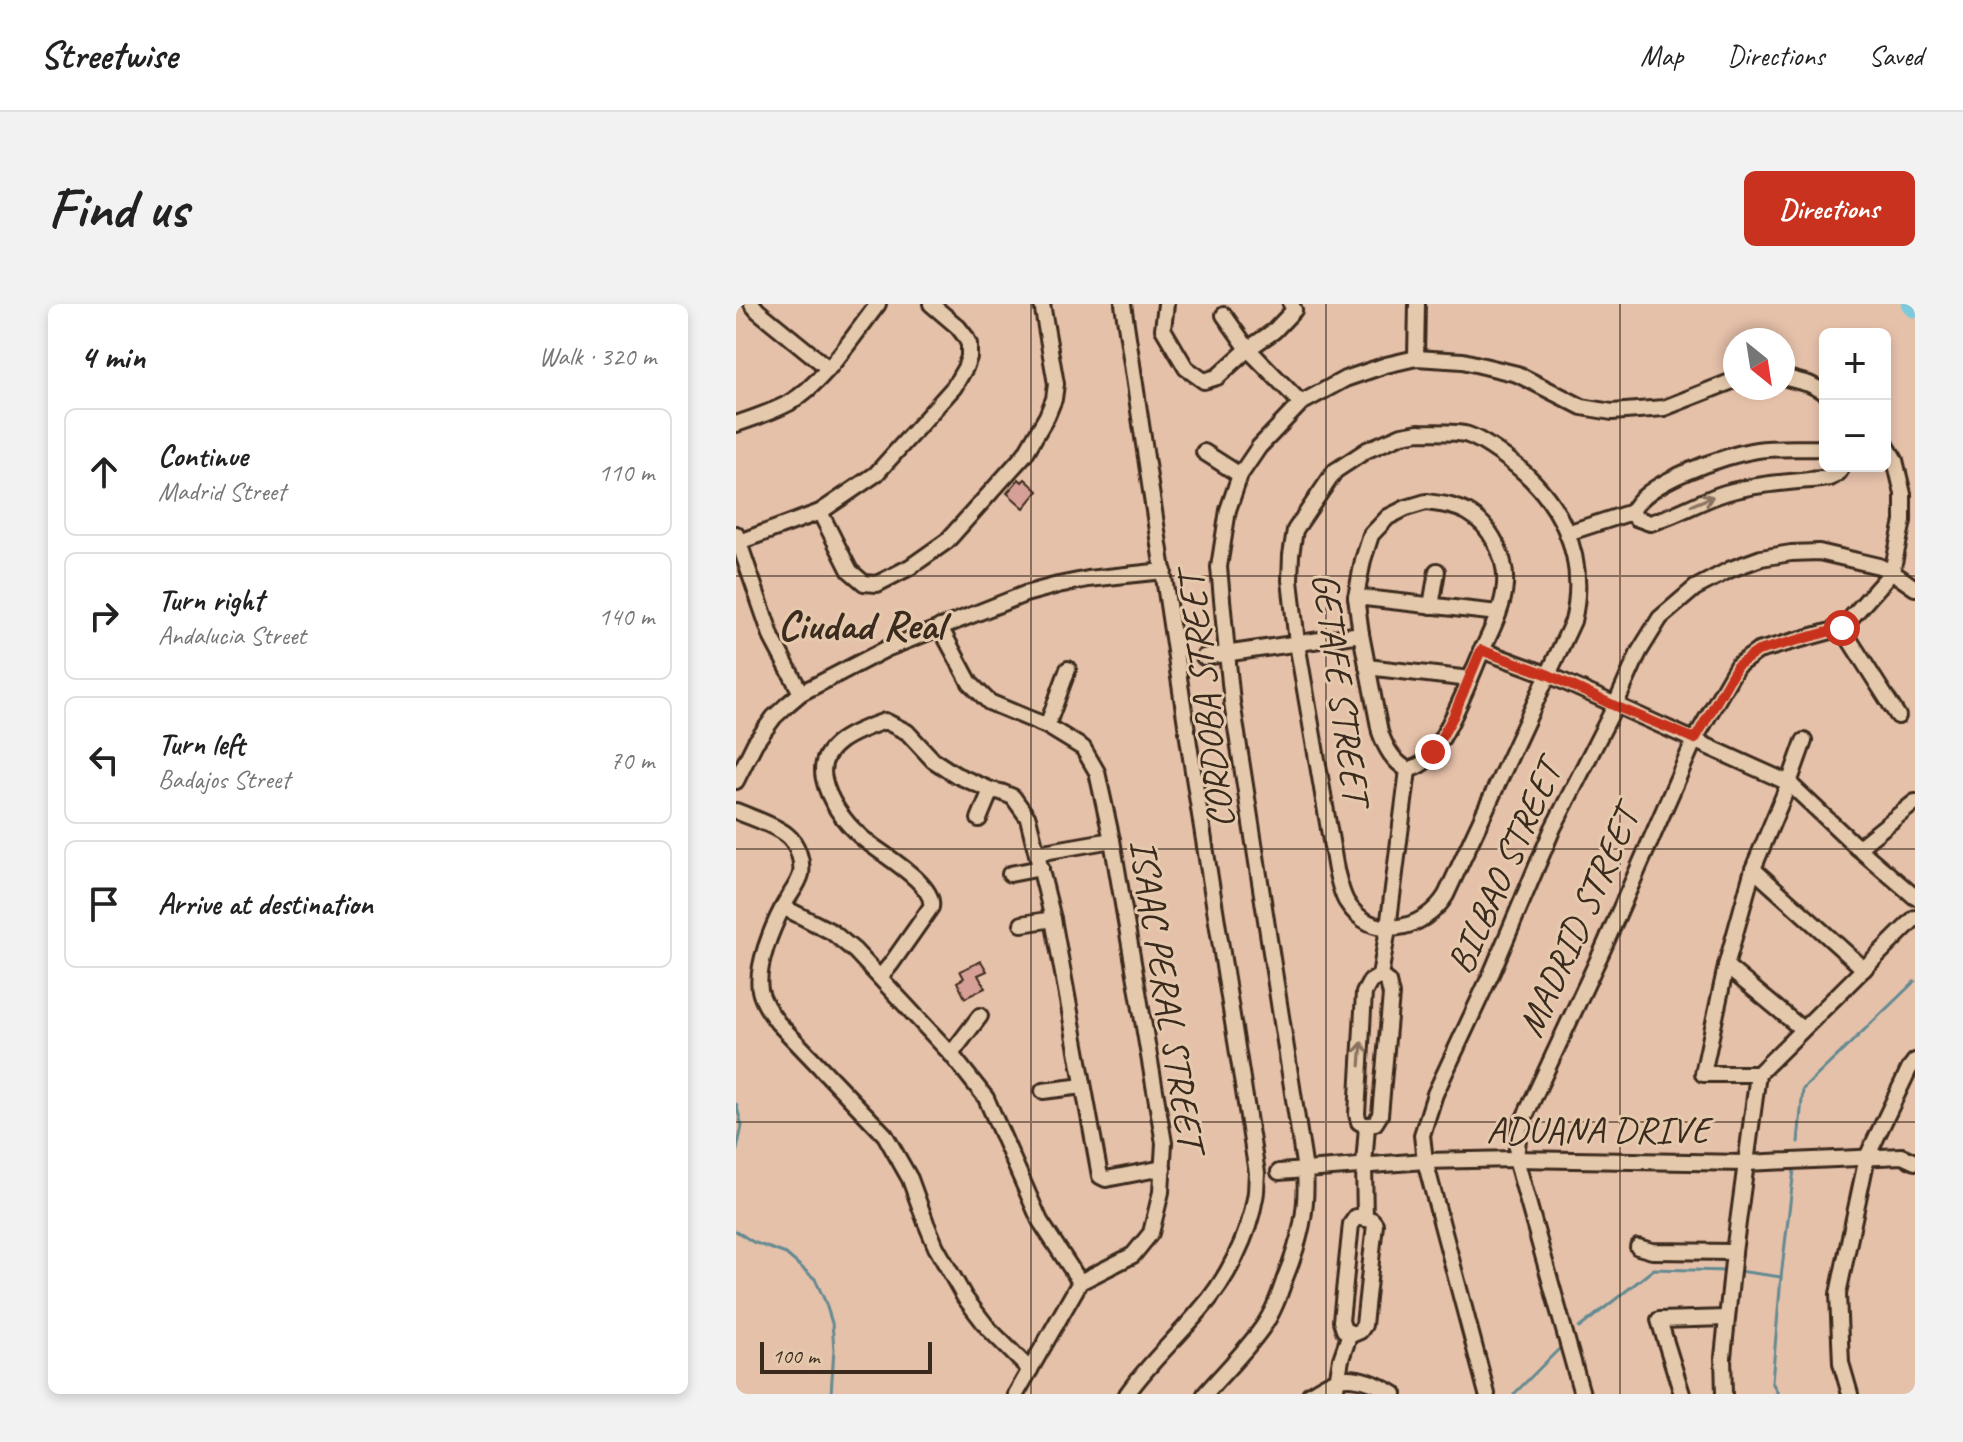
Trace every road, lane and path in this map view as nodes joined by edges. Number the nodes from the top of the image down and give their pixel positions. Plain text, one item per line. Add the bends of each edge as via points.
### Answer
1 (752, 304) edge
2 (878, 304) edge
3 (931, 304) edge
4 (1042, 304) edge
5 (1123, 304) edge
6 (1166, 304) edge
7 (1291, 304) edge
8 (1417, 304) edge
9 (1224, 315) dead end
10 (1248, 349) junction
11 (1416, 358) junction
12 (828, 368) junction
13 (1795, 380) edge
14 (1723, 385) edge
15 (1819, 389) edge
16 (1301, 403) junction
17 (736, 424) edge
18 (1819, 448) edge
19 (1204, 452) dead end
20 (1891, 453) edge
21 (1839, 472) edge
22 (1240, 475) junction
23 (820, 512) junction
24 (1632, 512) junction
25 (1909, 522) edge
26 (1567, 533) junction
27 (737, 538) edge
28 (1164, 571) junction
29 (1437, 571) dead end
30 (1892, 572) junction
31 (1915, 588) edge
32 (1356, 597) junction
33 (1431, 606) junction
34 (1498, 613) junction
35 (940, 627) junction
36 (1842, 628) junction
37 (1361, 634) junction
38 (1297, 643) junction
39 (1481, 650) junction
40 (1227, 653) junction
41 (1204, 657) dead end
42 (1367, 667) junction
43 (1068, 669) dead end
44 (1549, 675) junction
45 (1470, 679) junction
46 (801, 693) junction
47 (1615, 706) junction
48 (1898, 716) dead end
49 (1047, 726) junction
50 (1695, 739) junction
51 (1804, 741) dead end
52 (1408, 770) junction
53 (736, 781) edge
54 (1789, 783) junction
55 (991, 790) junction
56 (1915, 802) edge
57 (736, 811) edge
58 (979, 819) dead end
59 (1112, 840) junction
60 (1858, 848) junction
61 (1039, 860) junction
62 (1753, 869) junction
63 (1010, 874) dead end
64 (1915, 897) edge
65 (783, 907) junction
66 (1915, 918) edge
67 (1053, 919) junction
68 (1022, 924) dead end
69 (1388, 928) junction
70 (1726, 966) junction
71 (1864, 969) junction
72 (1380, 976) junction
73 (880, 977) junction
74 (980, 1016) dead end
75 (1802, 1029) junction
76 (951, 1054) junction
77 (1915, 1061) edge
78 (1758, 1074) junction
79 (1083, 1086) junction
80 (1043, 1091) dead end
81 (1367, 1126) junction
82 (1867, 1157) junction
83 (1516, 1159) junction
84 (1425, 1161) junction
85 (1915, 1162) edge
86 (1746, 1163) junction
87 (1364, 1165) junction
88 (1163, 1168) junction
89 (1305, 1170) junction
90 (1279, 1172) dead end
91 (1365, 1218) junction
92 (1638, 1247) dead end
93 (1734, 1252) junction
94 (1080, 1282) junction
95 (1727, 1318) junction
96 (1350, 1333) junction
97 (1030, 1370) junction
98 (1336, 1387) edge
99 (1016, 1394) edge
100 (1127, 1394) edge
101 (1205, 1394) edge
102 (1310, 1394) edge
103 (1394, 1394) edge
104 (1487, 1394) edge
105 (1582, 1394) edge
106 (1682, 1394) edge
107 (1724, 1394) edge
108 (1850, 1394) edge

1 - 12 street
2 - 12 street
3 - 23 street via 965,336 965,368 876,474
4 - 23 street via 1054,399 1025,454 947,541 877,584 864,583 850,571
5 - 28 street
6 - 10 street via 1163,329 1186,368 1204,381 1217,377
7 - 10 street via 1294,310 1274,331
8 - 11 street
9 - 10 street
10 - 16 street
11 - 14 street, CORDOBA STREET via 1463,361 1517,374 1582,407 1612,412 1664,408
11 - 16 street, CORDOBA STREET via 1345,379
12 - 17 street via 791,402
13 - 15 street
16 - 22 street, CORDOBA STREET
18 - 24 street via 1758,450 1721,459 1647,493
19 - 22 street
20 - 25 street
24 -> 21 street via 1650,523 1729,492 1830,478
22 - 40 street, CORDOBA STREET via 1219,567
23 - 27 street
24 - 26 street
25 - 30 street
26 - 38 street, GETAFE STREET via 1544,491 1498,452 1467,434 1402,435 1335,471 1295,530 1290,580
26 - 44 street, GETAFE STREET via 1578,601
27 - 46 street via 772,638
28 - 35 street via 1058,585
28 - 100 street via 1257,1173 1248,1224 1222,1280
29 - 33 street
30 - 31 street, BILBAO STREET
30 - 36 street
30 - 47 street, BILBAO STREET via 1819,552 1761,558 1731,569 1695,588 1660,618
32 - 33 street
32 - 34 street via 1371,535 1388,517 1426,502 1447,504 1485,526 1499,549 1505,586
32 - 37 street
33 - 34 street
34 - 39 street
35 - 46 street
35 - 49 street, ISAAC PERAL STREET via 970,683 989,702
36 - 48 street
36 - 50 street, MADRID STREET via 1758,651 1737,666
37 - 38 street
37 - 42 street
38 - 40 street
38 - 69 street, GETAFE STREET via 1341,889 1356,914
39 - 44 street
39 - 45 street
40 - 41 street
40 - 89 street, CORDOBA STREET
42 - 45 street
42 - 52 street via 1384,746
43 - 49 street
44 - 47 street
44 - 69 street, GETAFE STREET via 1438,908 1412,925
45 - 52 street via 1433,752
46 - 53 street via 774,717
47 - 50 street
47 - 84 street, BILBAO STREET via 1553,828 1435,1094 1422,1135
49 - 59 street, ISAAC PERAL STREET via 1083,748 1097,772
50 - 54 street
50 - 83 street, MADRID STREET via 1519,1129
51 - 54 street
52 - 69 street
54 - 60 street
54 - 62 street
55 - 58 street
55 - 61 street via 1013,797 1020,806
55 - 73 street via 951,772 907,732 885,721 836,744 824,759 827,791 842,814 858,834 925,886 933,901
56 - 60 street
57 - 65 street via 789,836 799,854 799,879
59 - 61 street
59 - 88 street, ISAAC PERAL STREET via 1164,1143
60 - 64 street
61 - 63 street
61 - 67 street
62 - 70 street
62 - 71 street
65 - 73 street via 832,932
65 - 97 street via 762,965 760,991 768,1009 885,1135 965,1298
66 - 71 street
67 - 68 street
67 - 79 street
69 - 72 street
70 - 75 street
70 - 78 street via 1703,1074
71 - 75 street
72 - 81 street via 1391,995 1380,1115
81 -> 72 street via 1357,1114 1364,993
73 - 76 street
74 - 76 street
75 - 78 street
76 - 94 street via 986,1098 1040,1221
77 - 82 street
78 - 86 street
79 - 80 street
79 - 88 street via 1100,1176
81 - 87 street
82 - 85 street, ADUANA DRIVE via 1902,1156
82 - 86 street, ADUANA DRIVE
82 - 108 street via 1838,1294 1841,1363
83 - 84 street, ADUANA DRIVE
83 - 86 street, ADUANA DRIVE
83 - 105 street, MADRID STREET
84 - 87 street, ADUANA DRIVE
84 - 104 street, BILBAO STREET
86 - 93 street
87 - 89 street, ADUANA DRIVE
87 - 91 street
88 - 94 street, ISAAC PERAL STREET via 1151,1233 1133,1255
89 - 90 street, ADUANA DRIVE
89 - 101 street, CORDOBA STREET via 1302,1228 1273,1311
91 - 96 street via 1375,1224 1364,1325
91 - 96 street via 1356,1217 1351,1224 1341,1321
92 - 93 street
93 - 95 street
94 - 97 street
95 - 106 street via 1659,1320
95 - 107 street
96 - 98 street
97 - 99 street
98 - 102 street
98 - 103 street via 1355,1379

